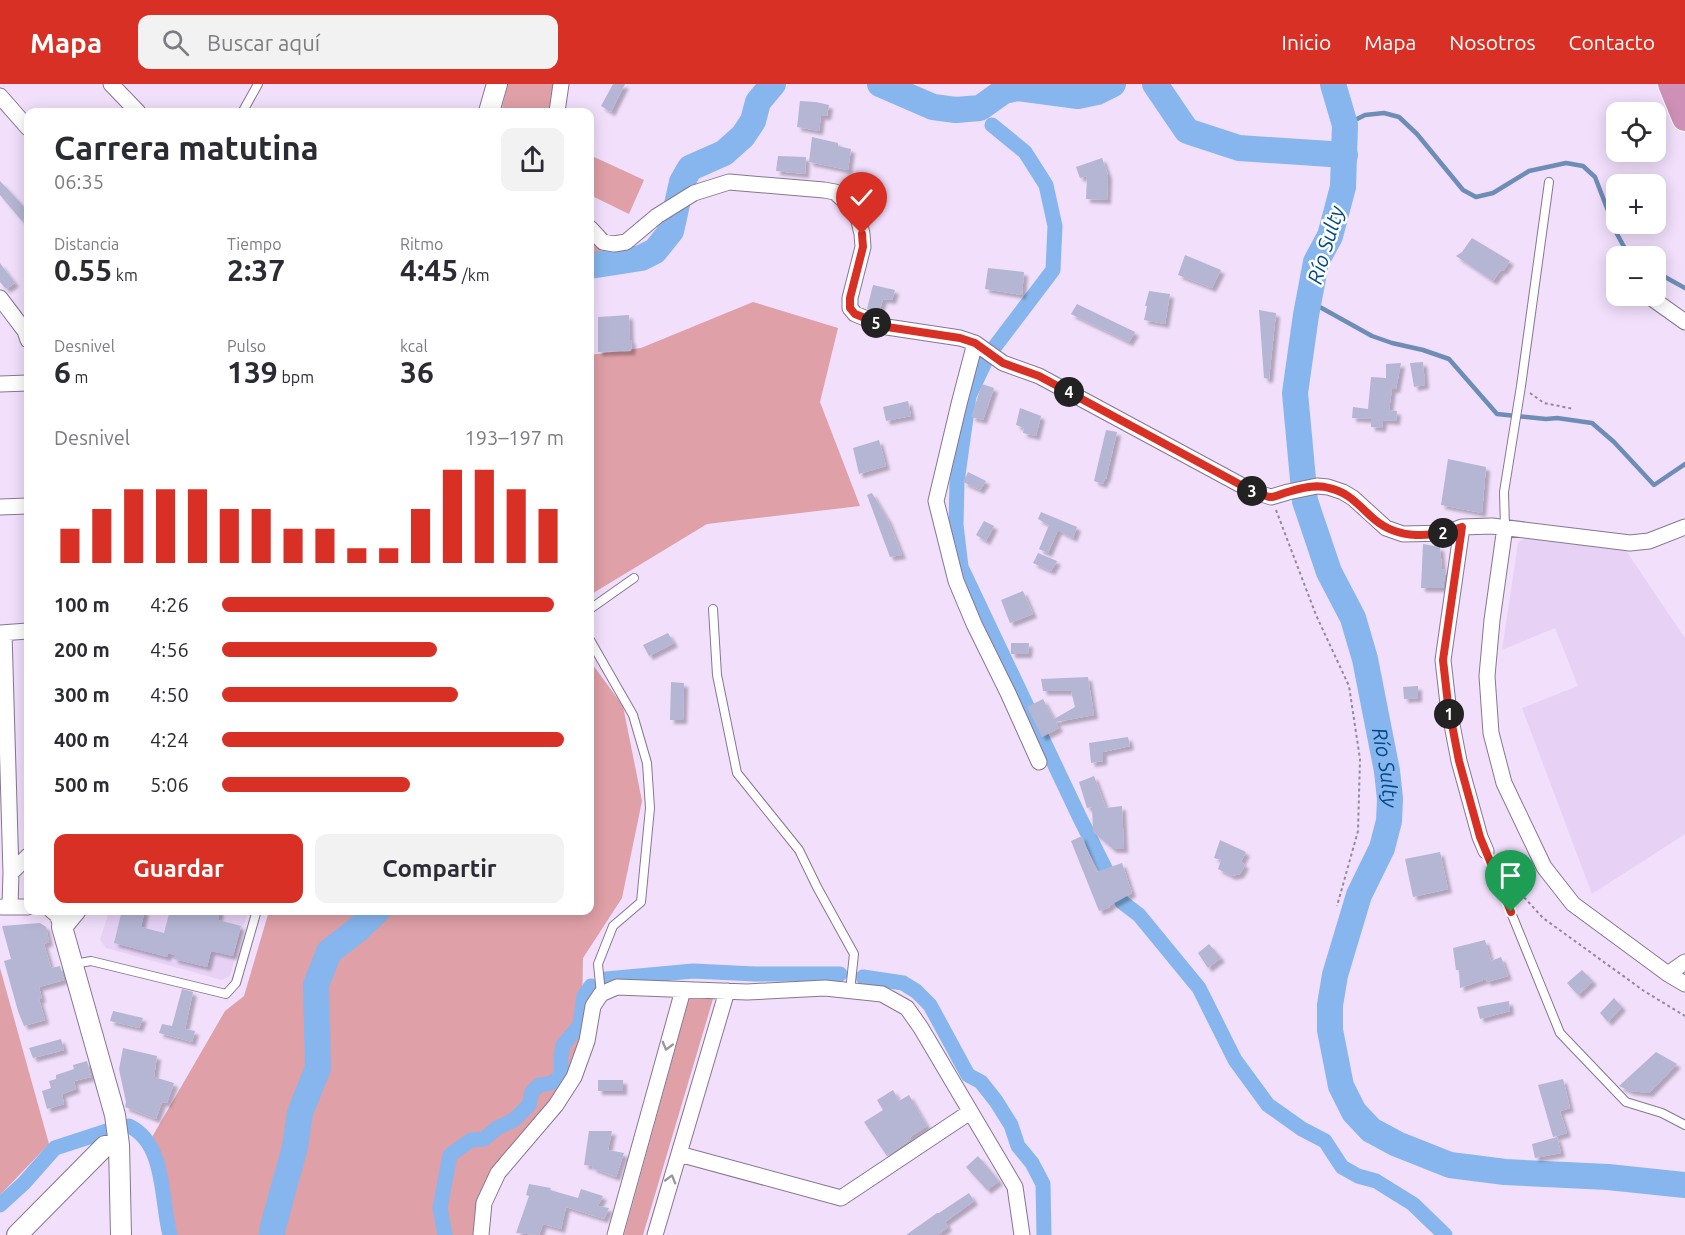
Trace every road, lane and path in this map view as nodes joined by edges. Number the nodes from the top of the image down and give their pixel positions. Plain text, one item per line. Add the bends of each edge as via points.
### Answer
1 (111, 84) edge
2 (258, 84) edge
3 (497, 84) edge
4 (561, 84) edge
5 (1671, 84) edge
6 (0, 96) edge
7 (134, 108) edge
8 (245, 108) edge
9 (490, 108) edge
10 (558, 108) edge
11 (1685, 118) edge
12 (24, 123) edge
13 (1549, 182) dead end
14 (594, 232) edge
15 (0, 298) edge
16 (1663, 306) edge
17 (1685, 322) edge
18 (24, 331) edge
19 (975, 343) junction
20 (24, 383) edge
21 (0, 384) edge
22 (1521, 386) junction
23 (1574, 409) dead end
24 (1272, 497) junction
25 (24, 506) edge
26 (0, 507) edge
27 (1462, 527) junction
28 (1505, 527) junction
29 (1685, 527) edge
30 (634, 578) dead end
31 (594, 606) edge
32 (713, 609) dead end
33 (24, 631) edge
34 (2, 633) edge
35 (594, 647) edge
36 (1040, 762) dead end
37 (1486, 851) joint
38 (24, 860) edge
39 (11, 873) junction
40 (1507, 879) dead end
41 (1337, 906) dead end
42 (5, 907) edge
43 (24, 907) edge
44 (255, 915) edge
45 (57, 919) edge
46 (1685, 962) edge
47 (73, 964) junction
48 (1668, 974) junction
49 (1685, 984) edge
50 (683, 990) junction
51 (727, 991) junction
52 (850, 991) junction
53 (601, 993) junction
54 (1685, 1016) edge
55 (970, 1112) junction
56 (1685, 1125) edge
57 (119, 1145) junction
58 (679, 1154) junction
59 (17, 1235) edge
60 (121, 1235) edge
61 (481, 1235) edge
62 (615, 1235) edge
63 (655, 1235) edge
64 (1022, 1235) edge

1 - 7 street
2 - 8 lane
3 - 9 street
4 - 10 street
5 - 11 highway
6 - 12 street
13 - 22 lane
14 - 19 street via 603,242 626,242 694,193 729,182 835,192 853,209 862,234 863,247 850,298 855,314 887,327
15 - 18 street
16 - 17 street
19 - 24 street via 1003,363 1039,376 1252,491
19 - 36 street via 936,501 956,580
20 - 21 street
22 - 23 path via 1544,403
22 - 28 lane via 1504,492
24 - 27 street via 1317,486 1343,492 1386,528 1403,534 1447,533
24 - 41 path via 1316,615 1349,686 1360,759 1358,831
25 - 26 street
27 - 28 street
27 - 37 street via 1443,660 1459,761
28 - 29 street via 1630,543 1649,541
28 - 48 street via 1487,676 1491,733 1504,783 1544,867 1573,904
30 - 31 lane
32 - 52 lane via 717,675 737,773 799,850 854,954
33 - 34 street
34 - 39 street
35 - 53 lane via 633,715 647,763 650,808 641,902 613,926 598,964
37 - 56 lane via 1560,1033 1626,1102
38 - 39 street
39 - 42 street
40 - 54 path via 1543,918
42 - 43 street
44 - 47 lane via 236,982 226,994 91,961
45 - 47 street
46 - 48 street
47 - 57 street via 115,1115
48 - 49 street
50 - 51 street
50 - 53 street via 617,987
50 -> 62 street
51 - 52 street
51 - 58 street
52 - 55 street via 882,994 907,1008
53 - 61 street via 593,1006 587,1041 574,1077 556,1106 498,1173 484,1203
55 - 58 street via 841,1198
55 - 64 street via 1015,1187
57 - 59 street via 105,1146
57 - 60 street
63 -> 58 street

